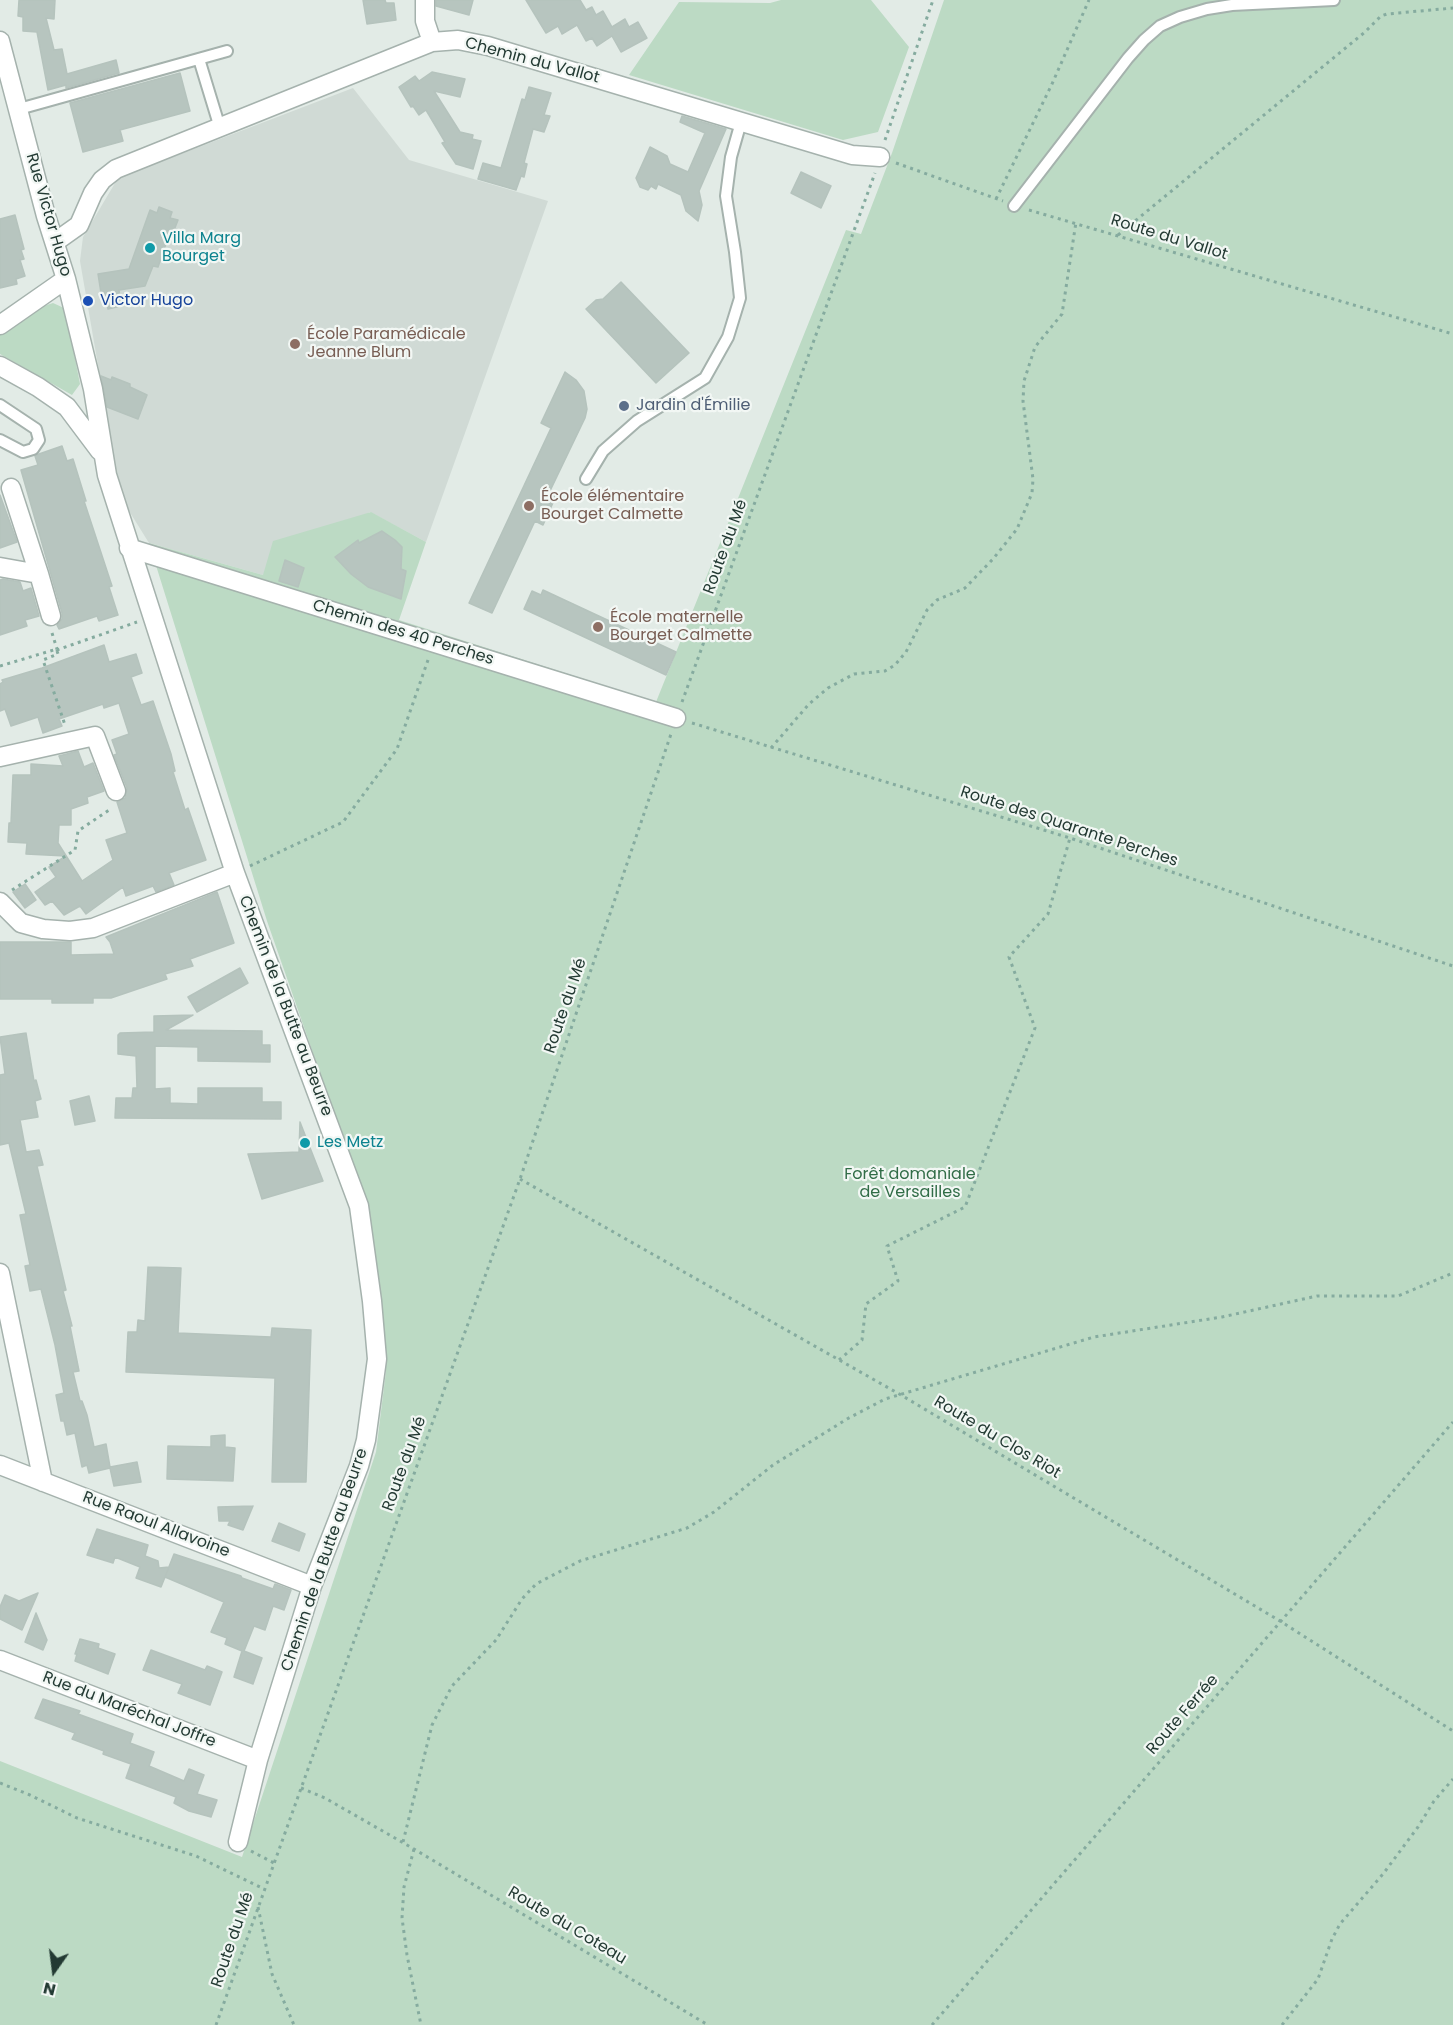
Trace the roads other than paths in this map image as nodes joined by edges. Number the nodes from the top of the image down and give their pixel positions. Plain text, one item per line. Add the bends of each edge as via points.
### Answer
1 (425, 0) edge
2 (1334, 0) edge
3 (0, 41) edge
4 (432, 42) junction
5 (227, 51) dead end
6 (200, 59) junction
7 (19, 109) junction
8 (741, 122) junction
9 (220, 128) junction
10 (880, 157) road end
11 (1014, 206) road end
12 (55, 242) junction
13 (66, 279) junction
14 (0, 325) edge
15 (0, 366) edge
16 (93, 389) junction
17 (0, 405) edge
18 (67, 407) junction
19 (0, 440) edge
20 (102, 453) junction
21 (586, 478) dead end
22 (11, 488) dead end
23 (129, 548) junction
24 (0, 567) edge
25 (39, 574) junction
26 (51, 616) dead end
27 (676, 718) road end
28 (0, 757) edge
29 (116, 791) road end
30 (235, 873) junction
31 (5, 897) edge
32 (0, 1273) edge
33 (0, 1465) edge
34 (43, 1482) junction
35 (312, 1586) junction
36 (0, 1660) edge
37 (258, 1760) junction
38 (238, 1842) road end

1 - 4 street via 425,21
2 - 11 lane via 1232,5 1207,9 1160,26 1128,58
3 - 7 street, Rue Victor Hugo
4 - 8 street, Chemin du Vallot via 458,40 488,46
4 - 9 street, Chemin du Vallot
5 - 6 lane
6 - 7 lane
6 - 9 lane
7 - 12 street, Rue Victor Hugo
8 - 10 street, Chemin du Vallot via 852,155
8 - 21 lane via 726,196 740,298 728,337 705,378 637,421 603,451
9 - 12 street, Chemin du Vallot via 116,169 93,193 79,225
12 - 13 street, Rue Victor Hugo
13 - 14 street
13 - 16 street, Rue Victor Hugo
15 - 18 street, Chemin de la Butte au Beurre
16 - 18 street
16 - 20 street, Chemin de la Butte au Beurre
17 - 19 lane via 36,429 39,440 33,449 23,452
18 - 20 street, Chemin de la Butte au Beurre
20 - 23 street, Chemin de la Butte au Beurre
22 - 25 street
23 - 27 street, Chemin des 40 Perches
23 - 30 street, Chemin de la Butte au Beurre
24 - 25 street
25 - 26 street
28 - 29 street via 95,736
30 - 31 street via 93,928 70,931 21,923
30 - 35 street, Chemin de la Butte au Beurre via 359,1206 372,1301 376,1359 366,1440
32 - 34 street
33 - 34 street, Rue Raoul Allavoine
34 - 35 street, Rue Raoul Allavoine
35 - 37 street, Chemin de la Butte au Beurre
36 - 37 street, Rue du Maréchal Joffre
37 - 38 street, Chemin de la Butte au Beurre

